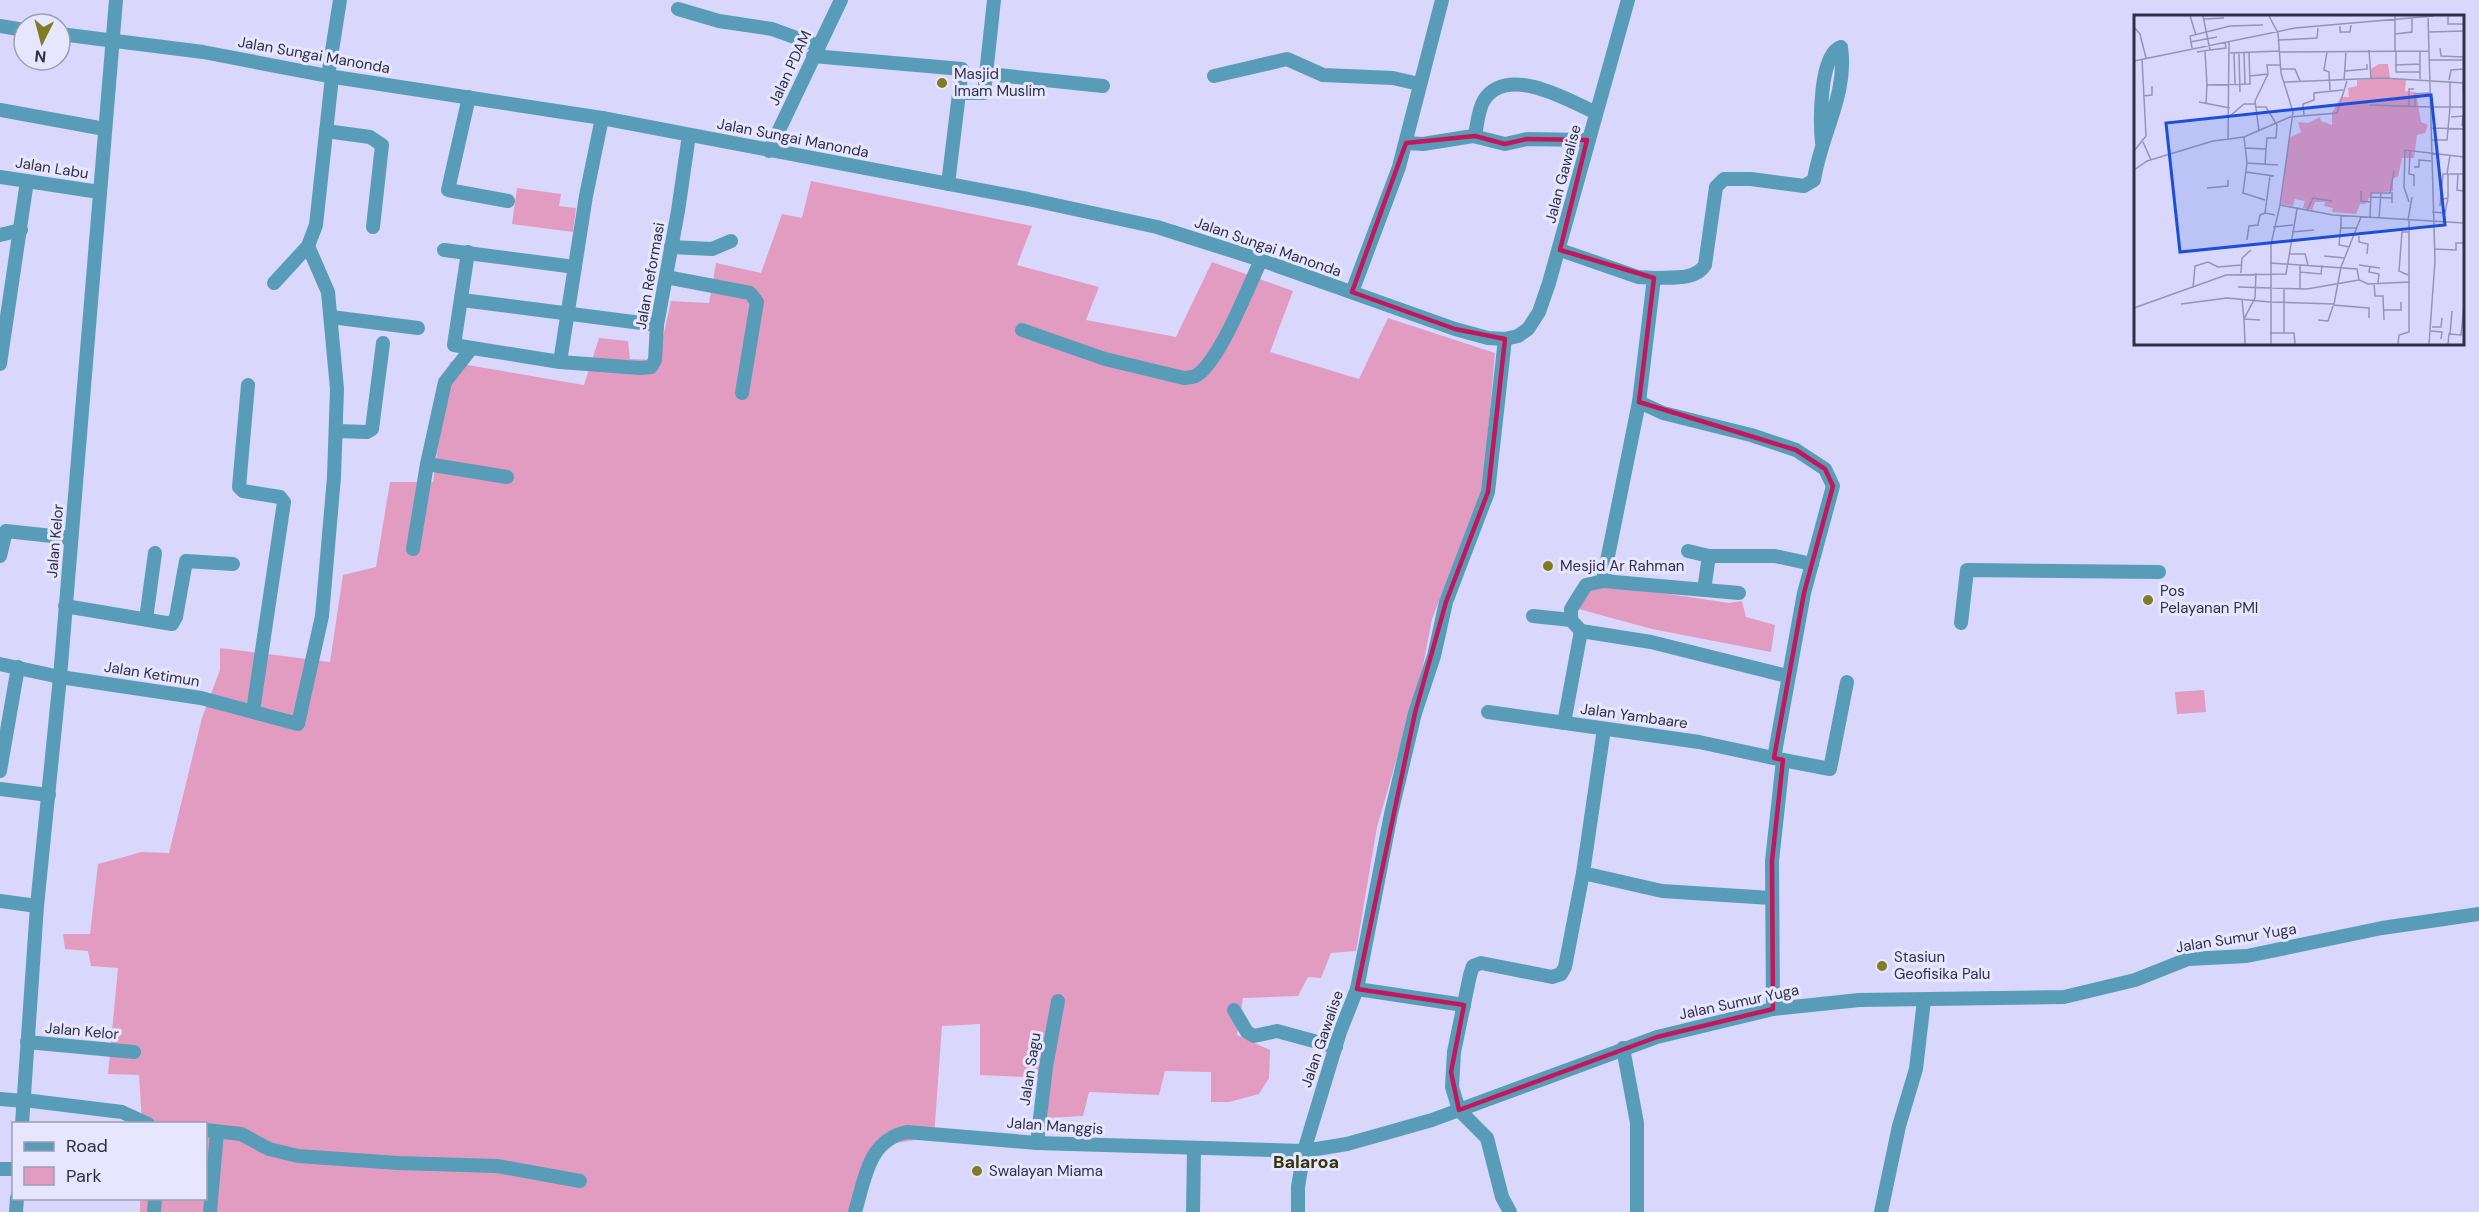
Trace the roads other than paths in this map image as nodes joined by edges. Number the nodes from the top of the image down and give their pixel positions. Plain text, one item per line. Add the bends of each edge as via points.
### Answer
1 (116, 0) edge
2 (340, 0) edge
3 (841, 0) edge
4 (994, 0) edge
5 (1442, 0) edge
6 (1627, 3) edge
7 (678, 9) dead end
8 (72, 36) edge
9 (113, 42) junction
10 (816, 51) junction
11 (988, 74) junction
12 (1214, 76) dead end
13 (330, 77) junction
14 (1419, 84) junction
15 (1103, 86) dead end
16 (960, 93) junction
17 (468, 97) junction
18 (0, 110) edge
19 (1596, 113) junction
20 (602, 118) junction
21 (105, 129) junction
22 (326, 131) junction
23 (689, 135) junction
24 (1475, 136) junction
25 (1587, 140) junction
26 (1406, 143) junction
27 (1822, 143) junction
28 (769, 151) junction
29 (0, 177) edge
30 (27, 181) junction
31 (948, 184) junction
32 (99, 192) junction
33 (508, 201) dead end
34 (373, 227) dead end
35 (21, 230) junction
36 (0, 235) edge
37 (731, 242) dead end
38 (309, 246) junction
39 (671, 247) junction
40 (444, 250) dead end
41 (1560, 250) junction
42 (468, 252) junction
43 (1261, 260) junction
44 (575, 267) junction
45 (666, 278) junction
46 (1654, 278) junction
47 (274, 283) dead end
48 (1352, 292) junction
49 (462, 300) junction
50 (567, 316) junction
51 (332, 317) junction
52 (657, 325) junction
53 (418, 328) dead end
54 (1023, 330) dead end
55 (1505, 339) junction
56 (383, 343) dead end
57 (471, 349) junction
58 (560, 362) junction
59 (0, 364) edge
60 (248, 385) dead end
61 (742, 393) dead end
62 (1639, 402) junction
63 (336, 430) junction
64 (427, 464) junction
65 (507, 477) dead end
66 (72, 538) junction
67 (413, 549) dead end
68 (1688, 551) dead end
69 (155, 553) dead end
70 (0, 556) edge
71 (1709, 556) junction
72 (233, 564) dead end
73 (1812, 564) junction
74 (2159, 572) dead end
75 (1603, 581) junction
76 (1704, 590) junction
77 (1739, 593) dead end
78 (65, 606) junction
79 (1533, 616) dead end
80 (146, 619) junction
81 (1570, 620) junction
82 (1961, 623) dead end
83 (1581, 631) junction
84 (0, 664) edge
85 (18, 667) junction
86 (1787, 676) junction
87 (60, 677) junction
88 (1847, 682) dead end
89 (253, 711) junction
90 (1488, 712) dead end
91 (1564, 723) junction
92 (1604, 729) junction
93 (1778, 759) junction
94 (0, 771) edge
95 (0, 789) edge
96 (49, 795) junction
97 (1583, 873) junction
98 (1772, 898) junction
99 (0, 901) edge
100 (37, 906) junction
101 (2479, 914) edge
102 (1357, 989) junction
103 (1923, 1000) junction
104 (1058, 1001) dead end
105 (1464, 1005) junction
106 (1773, 1009) junction
107 (1234, 1010) dead end
108 (27, 1042) junction
109 (1336, 1047) junction
110 (1623, 1048) junction
111 (134, 1052) dead end
112 (0, 1099) edge
113 (24, 1101) junction
114 (1459, 1110) junction
115 (22, 1122) edge
116 (144, 1122) edge
117 (211, 1131) edge
118 (1037, 1143) junction
119 (1194, 1149) junction
120 (1304, 1151) junction
121 (580, 1181) dead end
122 (210, 1212) edge
123 (855, 1212) edge
124 (1193, 1212) edge
125 (1298, 1212) edge
126 (1510, 1212) edge
127 (1637, 1212) edge
128 (1881, 1212) edge

1 - 9 street, Jalan Kelor
2 - 13 street
3 - 10 street, Jalan PDAM
4 - 11 street
5 - 14 street
6 - 19 street, Jalan Gawalise
7 - 10 street via 719,21 772,29
8 - 9 street, Jalan Sungai Manonda
9 - 13 street, Jalan Sungai Manonda via 203,52
9 - 21 street, Jalan Kelor
10 - 16 street via 958,67 962,69
10 - 28 street, Jalan PDAM
11 - 15 street
11 - 16 street via 984,94
12 - 14 street via 1287,59 1317,74 1393,78
13 - 17 street, Jalan Sungai Manonda
13 - 22 street
14 - 26 street
16 - 31 street
17 - 20 street, Jalan Sungai Manonda
17 - 33 street via 448,190
18 - 21 street
19 - 24 street via 1528,84 1496,88 1484,100
19 - 25 street, Jalan Gawalise
20 - 23 street, Jalan Sungai Manonda
20 - 44 street
21 - 32 street, Jalan Kelor
22 - 34 street via 373,138 382,145
22 - 38 street via 317,222
23 - 28 street, Jalan Sungai Manonda
23 - 39 street, Jalan Reformasi
24 - 25 street via 1505,144 1527,139
24 - 26 street
25 - 41 street, Jalan Gawalise
26 - 48 street
27 - 27 street via 1820,119 1825,79 1832,53 1841,47 1842,70 1835,114
27 - 46 street via 1814,180 1804,186 1724,179 1716,187 1705,265 1690,276
28 - 31 street, Jalan Sungai Manonda
29 - 30 street, Jalan Labu
30 - 32 street, Jalan Labu
30 - 35 street
31 - 43 street, Jalan Sungai Manonda via 1157,227
32 - 66 street, Jalan Kelor
35 - 36 street
35 - 59 street
37 - 39 street via 712,249
38 - 47 street
38 - 51 street via 325,280
39 - 45 street, Jalan Reformasi
40 - 42 street
41 - 46 street via 1638,277
41 - 55 street, Jalan Gawalise via 1539,312 1528,329
42 - 44 street
42 - 49 street
43 - 48 street, Jalan Sungai Manonda
43 - 54 street via 1232,323 1203,371 1195,377 1184,378 1105,359
44 - 50 street
45 - 52 street, Jalan Reformasi
45 - 61 street via 755,297
46 - 62 street
48 - 55 street, Jalan Sungai Manonda via 1455,329
49 - 50 street
49 - 57 street via 454,345
50 - 52 street
50 - 58 street
51 - 53 street
51 - 63 street
52 - 58 street, Jalan Reformasi via 656,360 648,368
55 - 102 street, Jalan Gawalise via 1488,492 1446,602 1422,688 1398,784
56 - 63 street via 372,429
57 - 58 street, Jalan Reformasi
57 - 64 street via 445,382
60 - 89 street via 239,487 280,497 284,502
62 - 73 street via 1663,413 1796,450 1825,469 1833,486
62 - 75 street
63 - 89 street, Jalan Ketimun via 321,616 298,724
64 - 65 street
64 - 67 street
66 - 70 street via 6,531
66 - 78 street, Jalan Kelor
68 - 71 street
69 - 80 street
71 - 73 street via 1775,556
71 - 76 street
72 - 80 street via 186,561 175,621 172,624
73 - 86 street
74 - 82 street via 1967,570
75 - 76 street
75 - 81 street via 1586,585 1571,609
76 - 77 street
78 - 80 street
78 - 87 street, Jalan Kelor
79 - 81 street
81 - 83 street
83 - 86 street via 1652,642
83 - 91 street
84 - 85 street, Jalan Ketimun
85 - 87 street, Jalan Ketimun
85 - 94 street
86 - 93 street
87 - 89 street, Jalan Ketimun via 201,698
87 - 96 street, Jalan Kelor
88 - 93 street, Jalan Yambaare via 1830,769
90 - 91 street, Jalan Yambaare
91 - 92 street, Jalan Yambaare
92 - 93 street, Jalan Yambaare via 1699,742
92 - 97 street
93 - 98 street
95 - 96 street
96 - 100 street, Jalan Kelor
97 - 98 street via 1662,891
97 - 105 street via 1561,974 1552,977 1478,963 1473,966
98 - 106 street
99 - 100 street
100 - 108 street, Jalan Kelor
101 - 103 street, Jalan Sumur Yuga via 2382,928 2247,956 2188,959 2135,980 2064,997
102 - 105 street
102 - 109 street, Jalan Gawalise
103 - 106 street, Jalan Sumur Yuga via 1859,1000
103 - 128 street via 1916,1069
104 - 118 street, Jalan Sagu
105 - 114 street via 1451,1072
106 - 110 street, Jalan Sumur Yuga
107 - 109 street via 1247,1032 1254,1036 1277,1031
108 - 111 street, Jalan Kelor
108 - 113 street, Jalan Kelor
109 - 120 street, Jalan Gawalise
110 - 114 street, Jalan Sumur Yuga
110 - 127 street via 1637,1123
112 - 113 street
113 - 115 street, Jalan Kelor
113 - 116 street via 122,1112
114 - 120 street, Jalan Sumur Yuga via 1358,1141
114 - 126 street via 1487,1138 1502,1197
117 - 121 street via 241,1134 269,1149 298,1156 497,1166
117 - 122 street
118 - 119 street, Jalan Manggis
118 - 123 street, Jalan Manggis via 925,1132 892,1135 873,1155
119 - 120 street, Jalan Manggis
119 - 124 street
120 - 125 street, Jalan Gawalise

